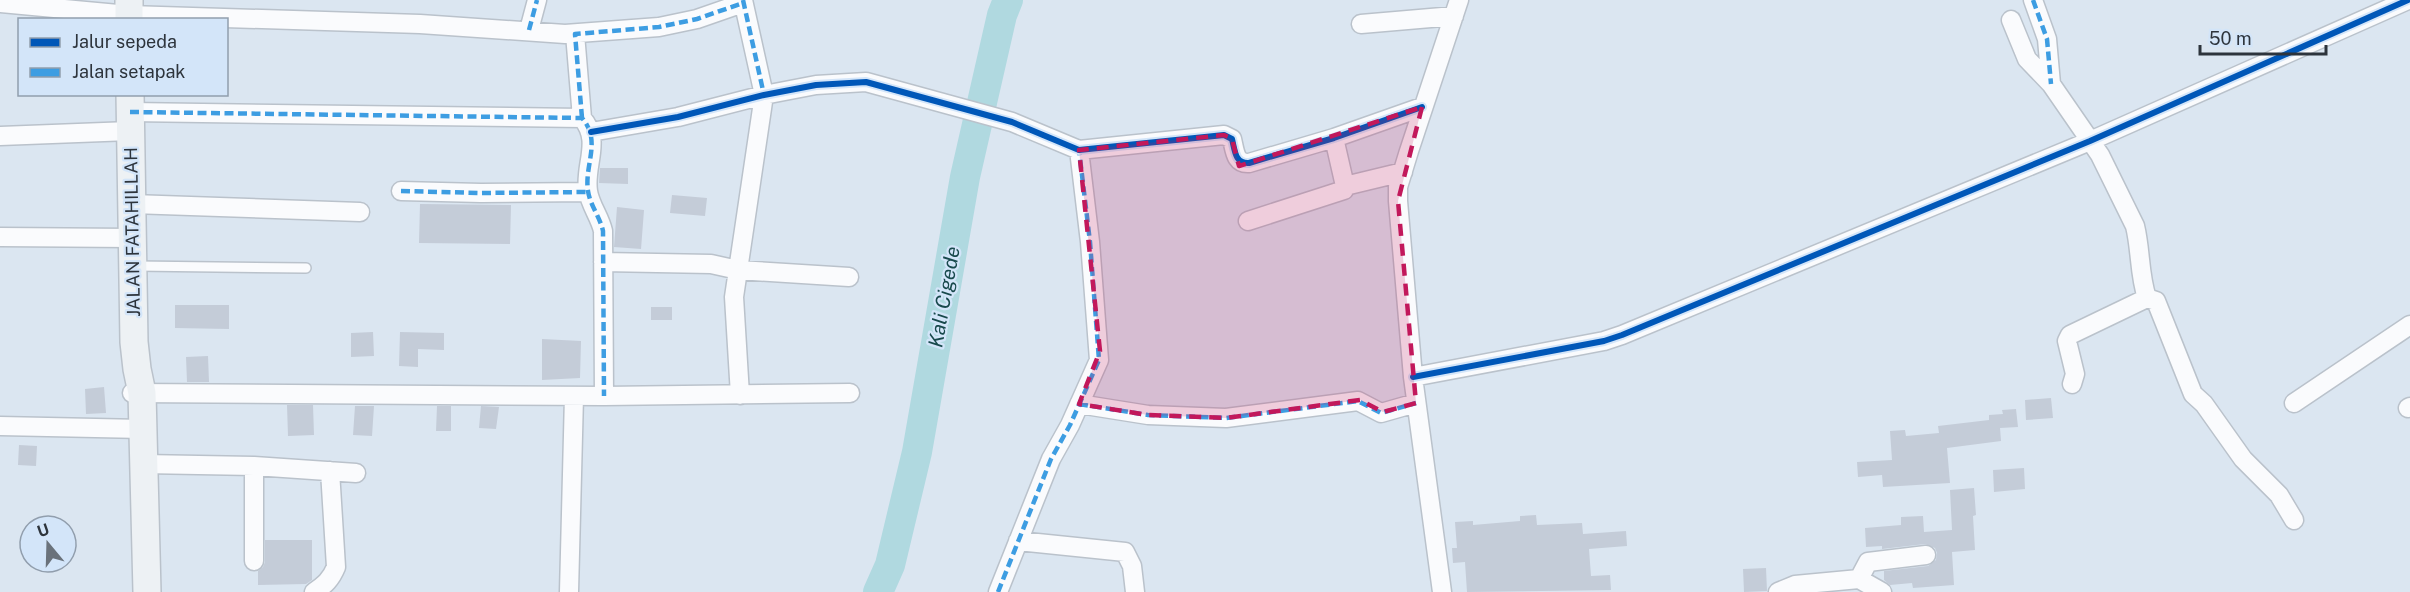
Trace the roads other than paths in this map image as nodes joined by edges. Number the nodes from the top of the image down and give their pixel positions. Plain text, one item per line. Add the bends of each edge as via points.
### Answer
1 (537, 0) edge
2 (2032, 0) edge
3 (2408, 0) edge
4 (743, 1) edge
5 (0, 3) edge
6 (1457, 8) edge
7 (129, 11) edge
8 (2011, 20) dead end
9 (1361, 24) dead end
10 (530, 30) junction
11 (575, 34) junction
12 (2050, 84) junction
13 (764, 95) junction
14 (1422, 107) junction
15 (130, 112) edge
16 (586, 125) junction
17 (0, 136) edge
18 (1334, 138) junction
19 (2090, 141) junction
20 (1079, 150) junction
21 (1403, 172) junction
22 (1345, 186) junction
23 (400, 191) dead end
24 (588, 192) junction
25 (132, 204) junction
26 (360, 212) dead end
27 (1248, 221) dead end
28 (0, 237) edge
29 (132, 238) junction
30 (603, 262) junction
31 (133, 266) junction
32 (306, 268) dead end
33 (738, 270) junction
34 (849, 277) dead end
35 (2147, 298) junction
36 (2410, 325) edge
37 (1413, 377) junction
38 (2072, 384) dead end
39 (136, 385) junction
40 (850, 393) dead end
41 (740, 395) junction
42 (574, 396) junction
43 (604, 396) junction
44 (1416, 403) junction
45 (2294, 403) dead end
46 (1079, 404) junction
47 (0, 426) edge
48 (136, 428) junction
49 (143, 464) junction
50 (254, 466) junction
51 (330, 471) junction
52 (356, 473) dead end
53 (2294, 520) dead end
54 (1018, 541) junction
55 (1926, 555) dead end
56 (254, 561) dead end
57 (1859, 579) junction
58 (133, 592) edge
59 (147, 592) edge
60 (314, 592) edge
61 (569, 592) edge
62 (998, 592) edge
63 (1135, 592) edge
64 (1442, 592) edge
65 (1778, 592) edge
66 (1882, 592) edge

1 - 10 street
2 - 12 street via 2047,39
3 - 19 street
4 - 11 street via 697,19 659,27
4 - 13 street
5 - 7 street
6 - 9 street
6 - 14 street
7 - 10 street
8 - 12 street via 2027,59
10 - 11 street
11 - 16 street
12 - 19 street
13 - 16 street via 678,117
13 - 20 street via 816,84 866,82 1012,122
13 - 33 street
14 - 18 street
14 - 21 street
15 - 16 street
15 - 17 street
15 - 25 street, JALAN FATAHILLAH
16 - 24 street via 592,145
18 - 20 street via 1242,164 1232,139 1224,135
18 - 22 street
19 - 35 street via 2135,226
19 - 37 street via 1748,285 1604,341
20 - 46 street via 1100,351
21 - 22 street
21 - 37 street via 1398,201
22 - 27 street via 1340,192
23 - 24 street
24 - 30 street via 603,231
25 - 26 street
25 - 29 street, JALAN FATAHILLAH
28 - 29 street
29 - 31 street, JALAN FATAHILLAH
30 - 33 street via 703,264
30 - 43 street
31 - 32 lane
31 - 39 street, JALAN FATAHILLAH
33 - 34 street
33 - 41 street via 733,308
35 - 38 street via 2070,336 2067,341 2075,374
35 - 53 street via 2156,301 2193,394 2243,459 2279,495
36 - 45 street
37 - 44 street
39 - 42 street
39 - 48 street, JALAN FATAHILLAH
40 - 41 street
41 - 43 street
42 - 43 street
42 - 61 street
44 - 46 street via 1383,412 1358,401 1217,418 1148,415
44 - 64 street
46 - 54 street via 1051,459
47 - 48 street
48 - 49 street, JALAN FATAHILLAH
48 - 58 street, JALAN FATAHILLAH
49 - 50 street
49 - 59 street, JALAN FATAHILLAH
50 - 51 street
50 - 56 street
51 - 52 street
51 - 60 street via 336,567 332,577
54 - 62 street
54 - 63 street via 1125,552 1132,566
55 - 57 street via 1868,562
57 - 65 street via 1795,585
57 - 66 street

